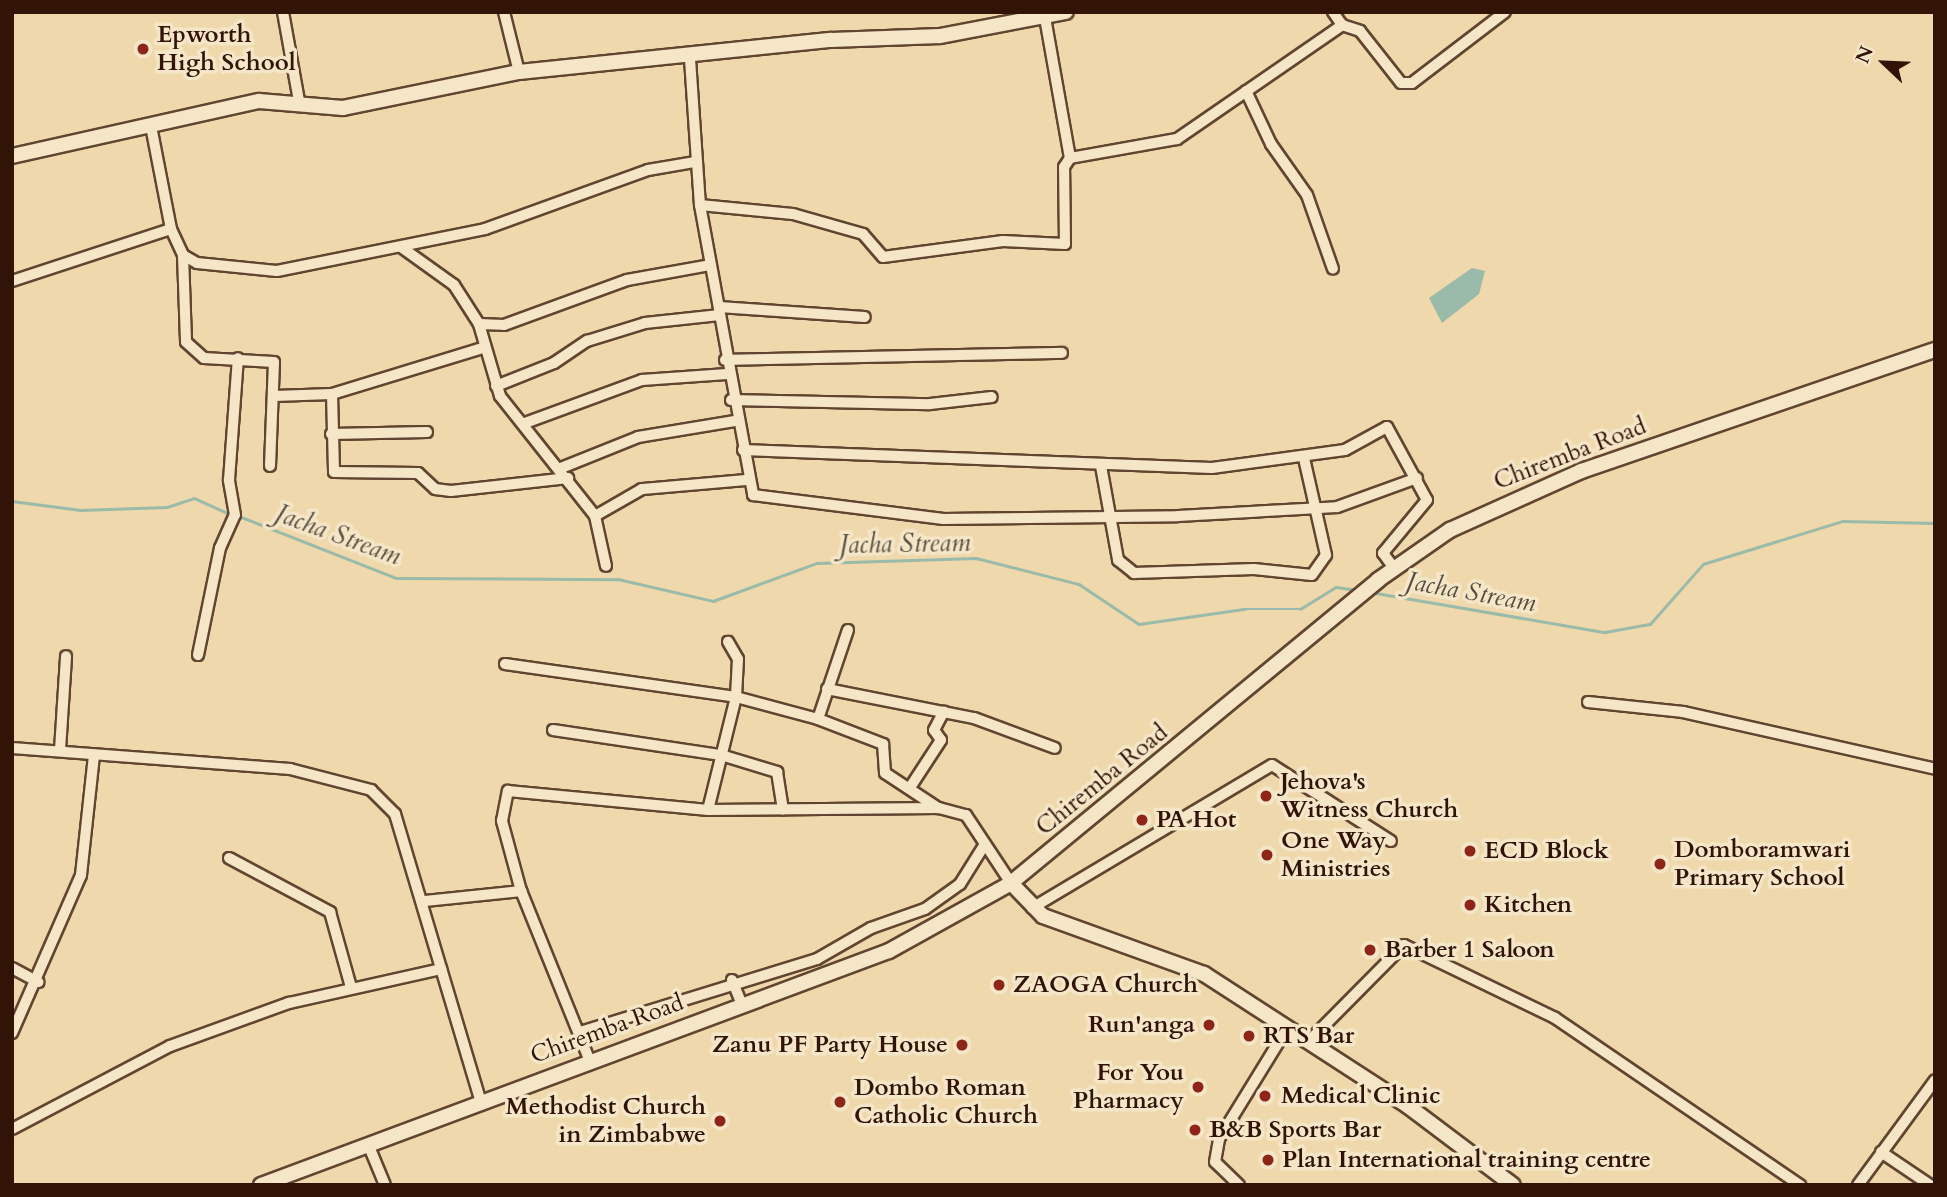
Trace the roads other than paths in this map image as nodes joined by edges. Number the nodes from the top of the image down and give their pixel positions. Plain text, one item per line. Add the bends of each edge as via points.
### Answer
1 (283, 12) edge
2 (504, 12) edge
3 (1066, 12) edge
4 (1334, 12) edge
5 (1506, 12) edge
6 (1045, 18) junction
7 (1342, 25) junction
8 (690, 59) junction
9 (519, 72) junction
10 (1246, 91) junction
11 (299, 101) junction
12 (151, 125) junction
13 (12, 156) edge
14 (1070, 158) junction
15 (695, 162) junction
16 (700, 205) junction
17 (171, 229) junction
18 (401, 247) junction
19 (183, 256) junction
20 (710, 265) junction
21 (1333, 269) dead end
22 (12, 281) edge
23 (719, 311) junction
24 (865, 317) dead end
25 (479, 324) junction
26 (482, 348) junction
27 (1935, 350) edge
28 (1062, 353) dead end
29 (238, 358) junction
30 (725, 360) junction
31 (727, 374) junction
32 (496, 386) junction
33 (332, 394) junction
34 (274, 396) junction
35 (992, 397) dead end
36 (731, 400) junction
37 (735, 421) junction
38 (525, 422) junction
39 (427, 432) dead end
40 (331, 434) junction
41 (743, 450) junction
42 (1304, 458) junction
43 (270, 466) dead end
44 (1101, 466) junction
45 (561, 468) junction
46 (568, 478) junction
47 (1417, 478) junction
48 (747, 480) junction
49 (1315, 509) junction
50 (1110, 515) junction
51 (595, 516) junction
52 (606, 566) dead end
53 (1394, 568) junction
54 (848, 630) dead end
55 (728, 642) dead end
56 (198, 655) dead end
57 (66, 656) dead end
58 (505, 664) dead end
59 (827, 689) junction
60 (736, 697) junction
61 (1588, 702) dead end
62 (944, 711) junction
63 (818, 719) junction
64 (553, 730) dead end
65 (12, 748) edge
66 (1055, 748) dead end
67 (60, 750) junction
68 (94, 755) junction
69 (721, 755) junction
70 (1935, 769) edge
71 (911, 786) junction
72 (939, 808) junction
73 (708, 810) junction
74 (783, 810) junction
75 (1391, 841) dead end
76 (985, 844) junction
77 (229, 858) dead end
78 (1011, 883) junction
79 (521, 891) junction
80 (425, 901) junction
81 (1032, 908) junction
82 (12, 968) edge
83 (441, 969) junction
84 (732, 981) junction
85 (38, 982) junction
86 (351, 987) junction
87 (743, 1005) junction
88 (1288, 1027) junction
89 (580, 1032) junction
90 (12, 1033) edge
91 (1309, 1041) junction
92 (589, 1059) junction
93 (1935, 1080) edge
94 (480, 1100) junction
95 (12, 1129) edge
96 (368, 1143) junction
97 (1881, 1152) junction
98 (261, 1185) edge
99 (384, 1185) edge
100 (1239, 1185) edge
101 (1513, 1185) edge
102 (1800, 1185) edge
103 (1858, 1185) edge
104 (1930, 1185) edge

1 - 11 street
2 - 9 street
3 - 6 main road
4 - 7 street
5 - 7 street via 1412,83 1401,83 1360,31
6 - 8 main road via 940,36 831,40
6 - 14 street
7 - 10 street
8 - 9 main road
8 - 15 street
9 - 11 main road via 343,108
10 - 14 street via 1177,139
10 - 21 street via 1271,144 1307,195
11 - 12 main road via 259,100
12 - 13 main road
12 - 17 street
14 - 16 street via 1064,167 1065,244 1003,241 883,257 863,234 816,221
15 - 16 street
15 - 18 street via 649,170 485,229
16 - 20 street
17 - 19 street
17 - 22 street
18 - 19 street via 277,271 239,271
18 - 25 street via 454,285
19 - 29 street via 186,342 204,358
20 - 23 street
20 - 25 street via 627,280 504,325
23 - 24 street
23 - 30 street
23 - 32 street via 645,324 587,341 554,363
25 - 26 street
26 - 32 street
26 - 33 street
27 - 53 main road, Chiremba Road via 1521,494
28 - 30 street
29 - 34 street via 274,362
29 - 56 street via 229,480 235,515 220,548
30 - 31 street
31 - 36 street
31 - 38 street via 642,380
32 - 38 street
33 - 34 street
33 - 40 street
34 - 43 street
35 - 36 street via 930,404
36 - 37 street
37 - 41 street
37 - 45 street via 639,437
38 - 45 street
39 - 40 street
40 - 46 street via 334,472 418,472 435,489 451,491
41 - 44 street
41 - 48 street
42 - 44 street via 1212,468
42 - 47 street via 1345,450 1387,427
42 - 49 street
44 - 50 street
45 - 46 street
46 - 51 street
47 - 49 street via 1375,497
47 - 53 street via 1427,500 1383,553
48 - 50 street via 753,495 767,501 919,512 943,519
48 - 51 street via 642,489
49 - 50 street
49 - 50 street via 1326,555 1312,575 1254,569 1134,573 1118,560
51 - 52 street
53 - 78 main road, Chiremba Road
54 - 59 street
55 - 60 street via 738,659
57 - 67 street
58 - 60 street
59 - 62 street
59 - 63 street
60 - 63 street
60 - 69 street
61 - 70 street via 1683,712
62 - 66 street
62 - 71 street via 934,730 941,740
63 - 71 street via 883,744 885,773
64 - 69 street
65 - 67 street
67 - 68 street
68 - 80 street via 290,769 370,790 395,814
68 - 85 street via 81,875
69 - 73 street
69 - 74 street via 776,772
71 - 72 street
72 - 74 street
72 - 76 street via 966,815
73 - 74 street
73 - 79 street via 508,791 502,821
75 - 81 street via 1272,765
76 - 78 street
76 - 84 street via 960,884 925,909 871,928 817,959
77 - 86 street via 330,912
78 - 81 main road
78 - 87 main road, Chiremba Road via 889,951
79 - 80 street
79 - 89 street
80 - 83 street
81 - 88 main road via 1204,974
82 - 85 street
83 - 86 street
83 - 94 street
84 - 87 street
84 - 89 street
85 - 90 street
86 - 95 street via 170,1046
87 - 92 main road, Chiremba Road
88 - 91 main road
88 - 100 street via 1219,1139 1215,1163
89 - 92 street
91 - 101 main road
91 - 102 street via 1404,945 1555,1018
92 - 94 main road, Chiremba Road
93 - 97 street
94 - 96 main road, Chiremba Road
96 - 98 main road, Chiremba Road
96 - 99 street
97 - 103 street
97 - 104 street

